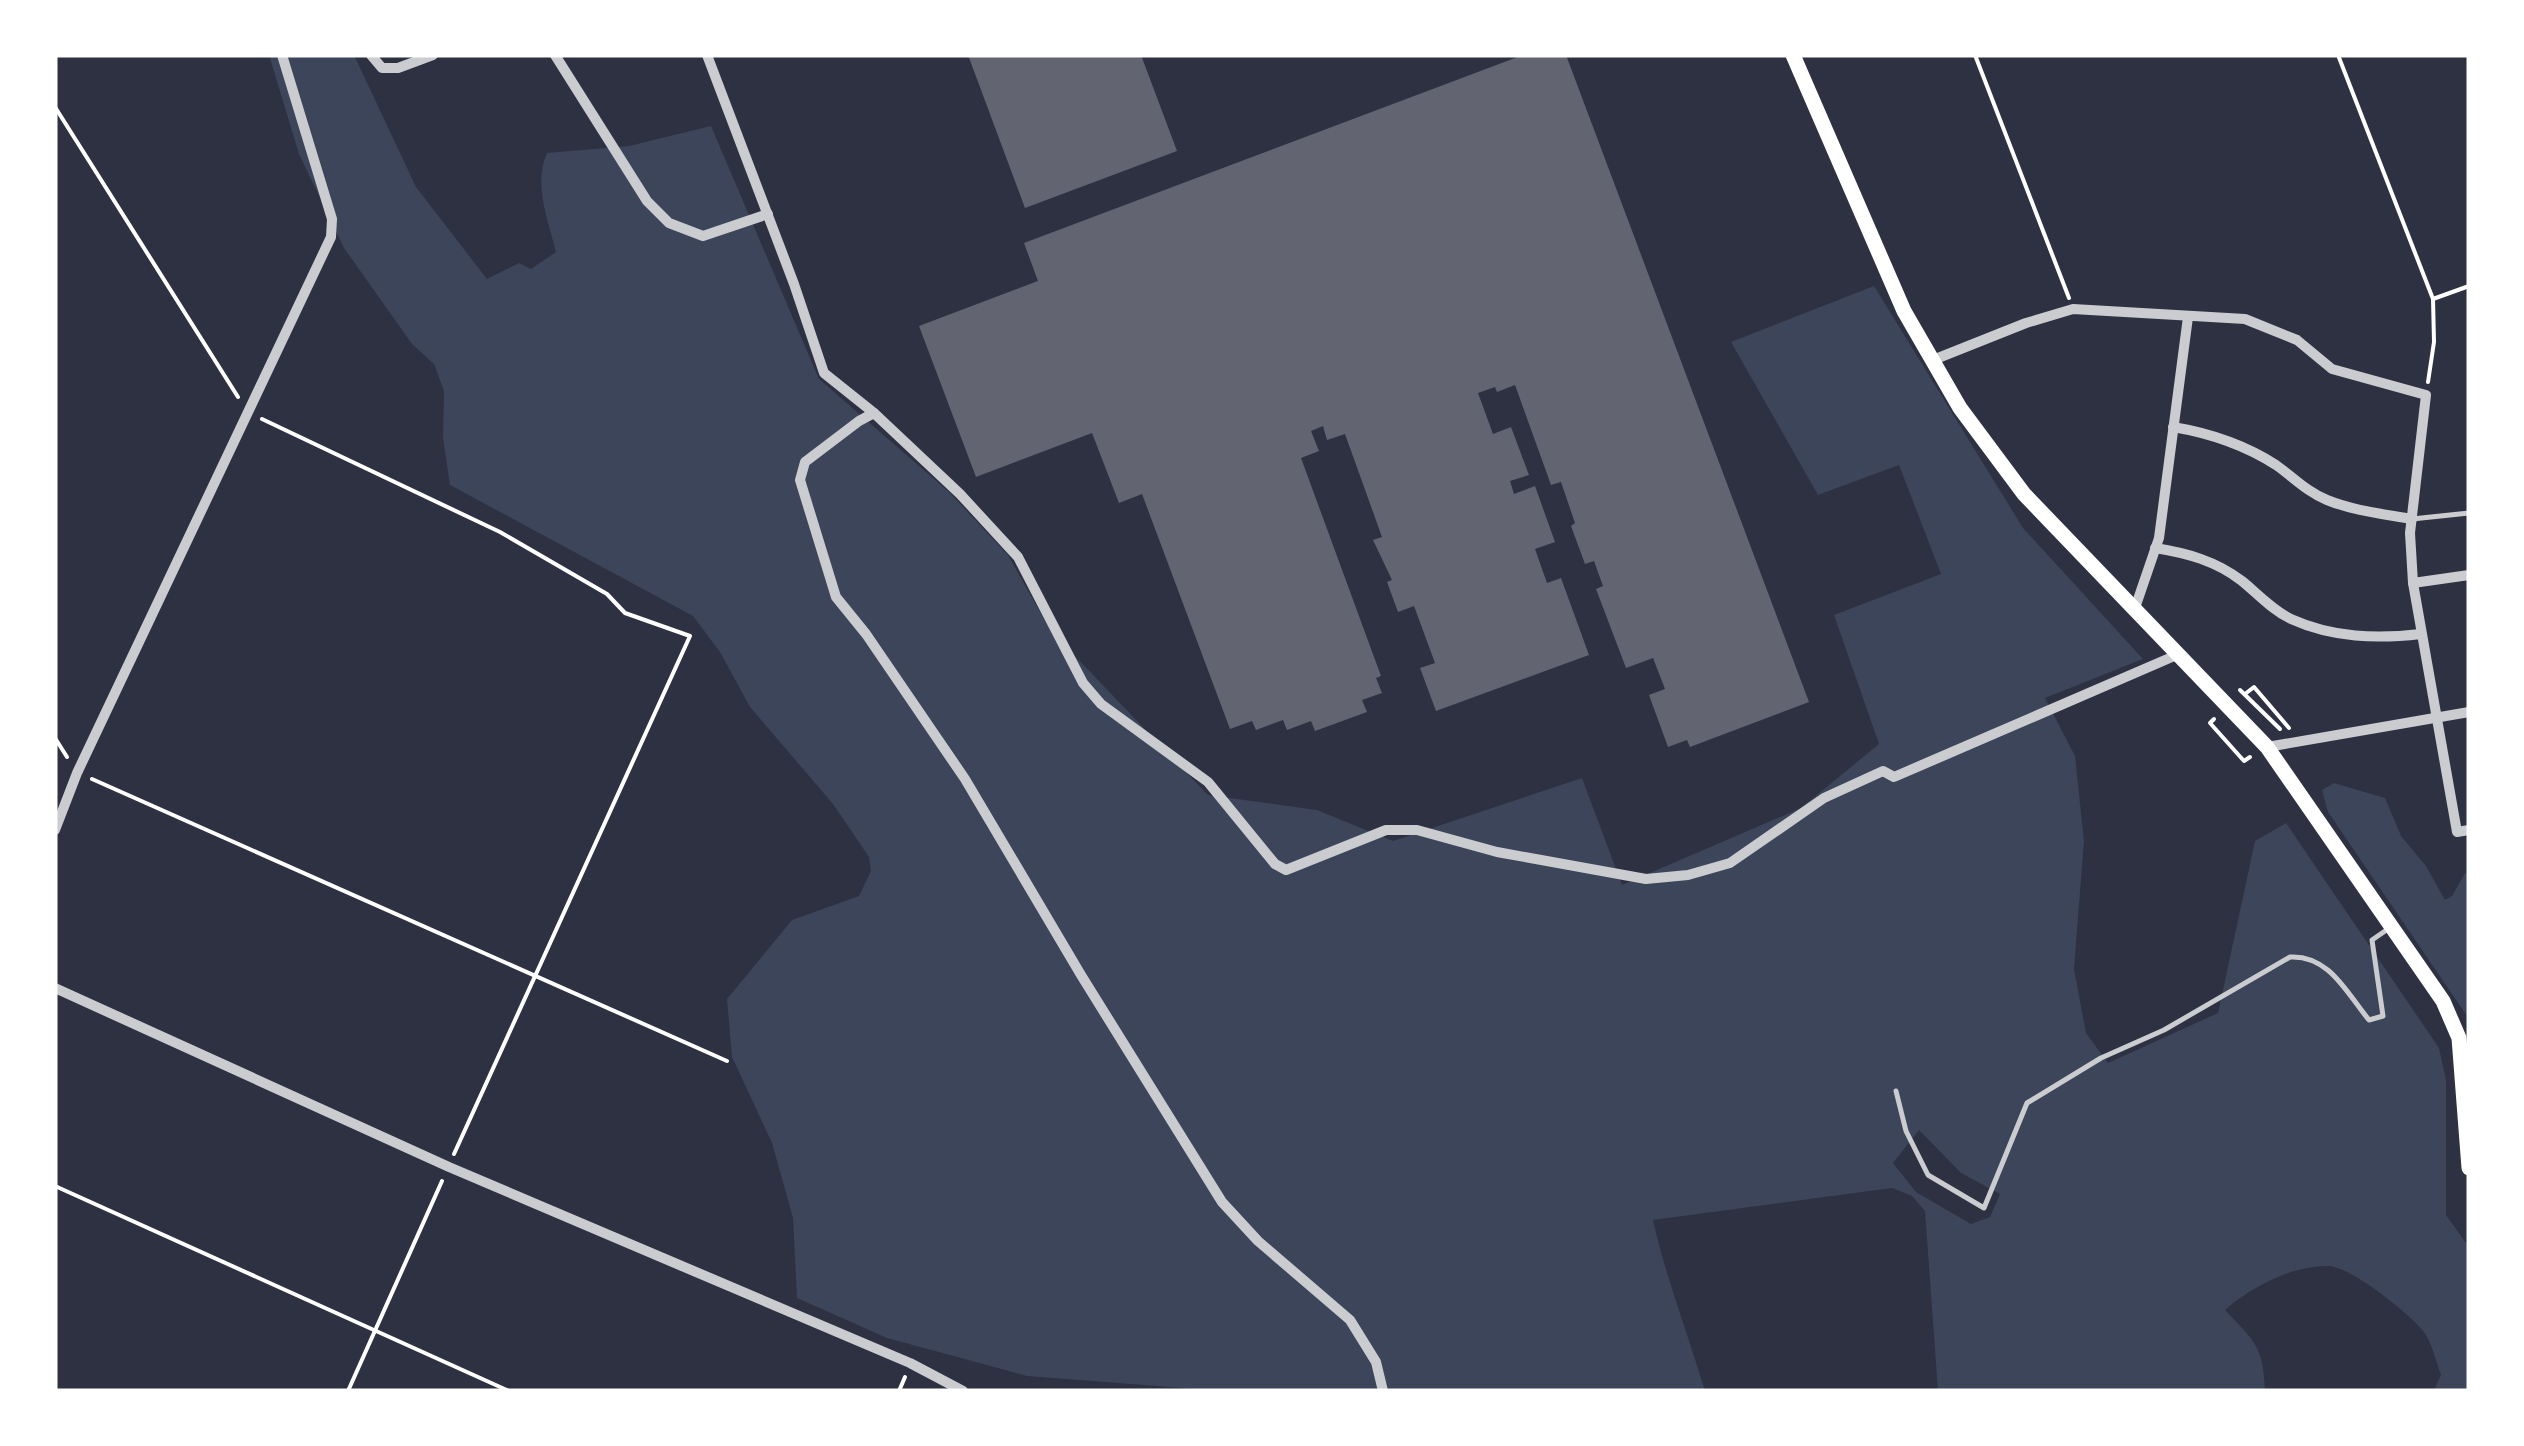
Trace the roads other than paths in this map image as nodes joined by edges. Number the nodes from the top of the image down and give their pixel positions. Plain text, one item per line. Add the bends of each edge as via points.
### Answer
1 (282, 55) edge
2 (371, 55) edge
3 (433, 55) edge
4 (555, 55) edge
5 (707, 55) edge
6 (1794, 55) edge
7 (768, 214) junction
8 (2188, 316) junction
9 (1933, 360) junction
10 (874, 413) junction
11 (2173, 426) junction
12 (2469, 513) edge
13 (2412, 519) junction
14 (2155, 548) junction
15 (2469, 575) edge
16 (2413, 583) junction
17 (2135, 608) junction
18 (2421, 634) junction
19 (2179, 654) junction
20 (2469, 712) edge
21 (2437, 716) junction
22 (2267, 746) junction
23 (55, 830) edge
24 (2469, 830) edge
25 (2391, 928) junction
26 (55, 988) edge
27 (1896, 1091) dead end
28 (2469, 1168) edge
29 (963, 1391) edge
30 (1383, 1391) edge

1 - 23 street via 332,220 331,238
2 - 3 street via 382,68 398,68
4 - 7 street via 647,201 669,223 702,236
5 - 7 street
6 - 9 main road via 1904,311
7 - 10 street via 824,373
8 - 9 street via 2073,309
8 - 11 street
8 - 13 street via 2245,319 2297,340 2332,369 2426,395
9 - 17 main road via 2024,494
10 - 19 street via 1018,556 1101,704 1208,782 1286,870 1386,830 1417,830 1627,876 1688,875 1730,863 1824,798 1883,771 1894,777
10 - 30 street via 805,462 800,480 836,597 964,779 1222,1202 1258,1242 1350,1320 1376,1362
11 - 13 street via 2238,446 2327,500
11 - 14 street
12 - 13 lane
13 - 16 street
14 - 17 street
14 - 18 street via 2195,554 2290,619 2345,636
15 - 16 street
16 - 18 street
17 - 19 main road
18 - 21 street
19 - 22 main road
20 - 21 street
21 - 22 street
21 - 24 street via 2457,832
22 - 25 main road
25 - 27 lane via 2372,940 2382,1016 2370,1020 2322,963 2290,957 2027,1103 1984,1208 1928,1175
25 - 28 main road via 2443,1001 2460,1038
26 - 29 street

